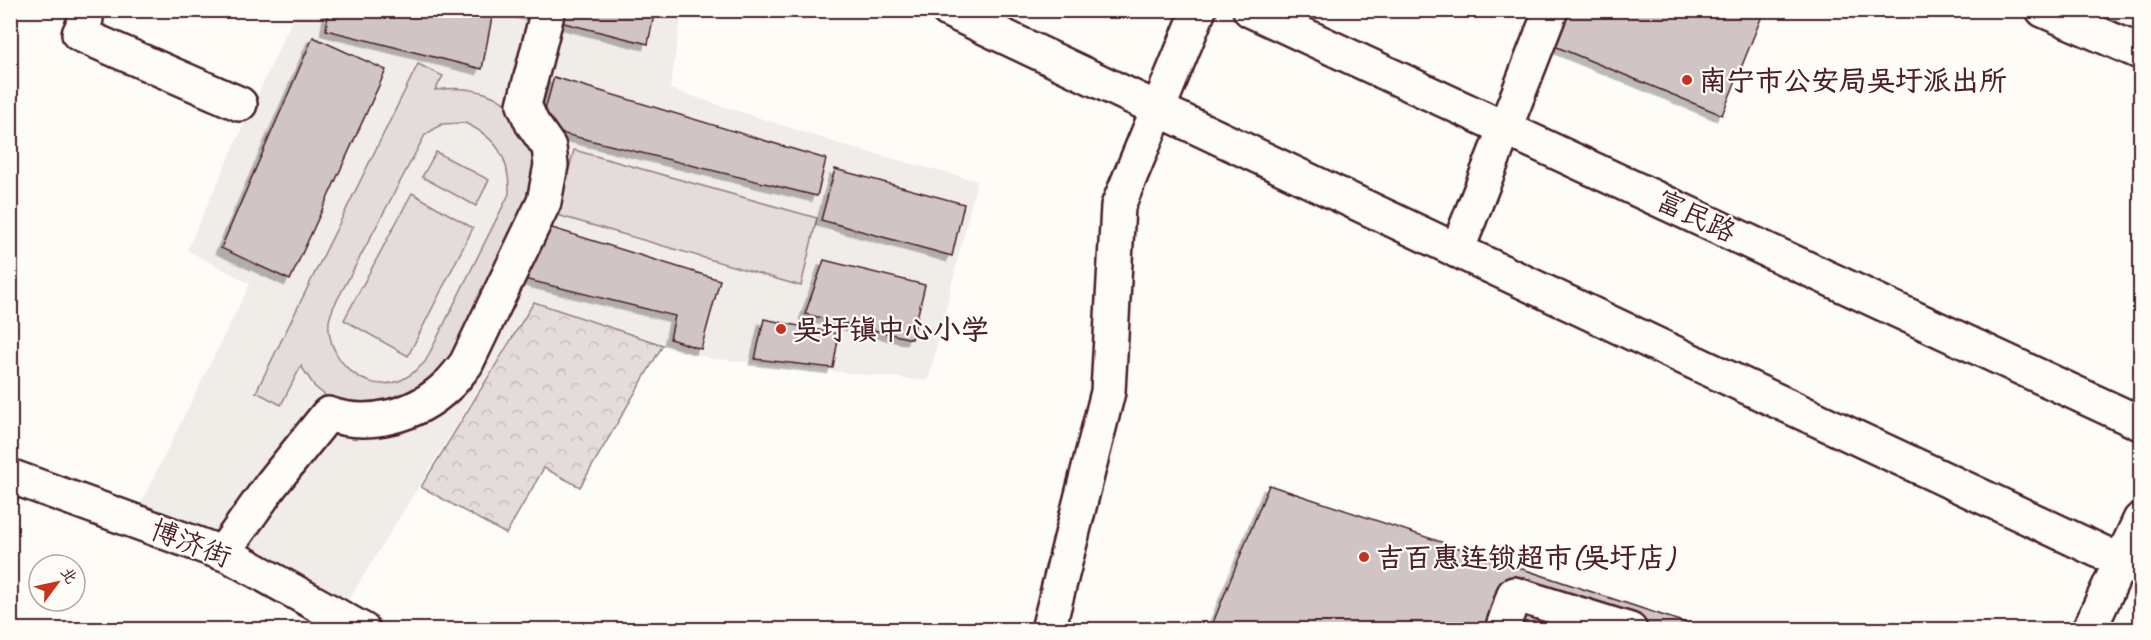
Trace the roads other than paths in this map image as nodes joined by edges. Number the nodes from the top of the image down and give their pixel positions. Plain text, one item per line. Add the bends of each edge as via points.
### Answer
1 (548, 10) edge
2 (948, 10) edge
3 (1199, 10) edge
4 (1250, 10) edge
5 (1551, 10) edge
6 (2043, 10) edge
7 (80, 19) edge
8 (2140, 52) edge
9 (240, 104) dead end
10 (1157, 109) junction
11 (1505, 128) junction
12 (1457, 251) junction
13 (2140, 423) edge
14 (10, 476) edge
15 (2140, 520) edge
16 (229, 544) dead end
17 (2131, 565) edge
18 (363, 630) edge
19 (1048, 630) edge
20 (1502, 630) edge
21 (1630, 630) edge
22 (2089, 630) edge

1 - 16 main road via 524,105 549,147 551,165 544,202 465,364 447,387 396,416 343,420 328,414
2 - 10 main road
3 - 10 main road
4 - 11 main road, 富民路
5 - 11 main road
6 - 8 main road
7 - 9 main road
10 - 12 main road
10 - 19 main road via 1118,206 1108,392
11 - 12 main road
11 - 13 main road, 富民路
12 - 17 main road
14 - 18 main road, 博济街 via 230,556
15 - 17 main road
17 - 22 main road
20 - 21 main road via 1515,594

